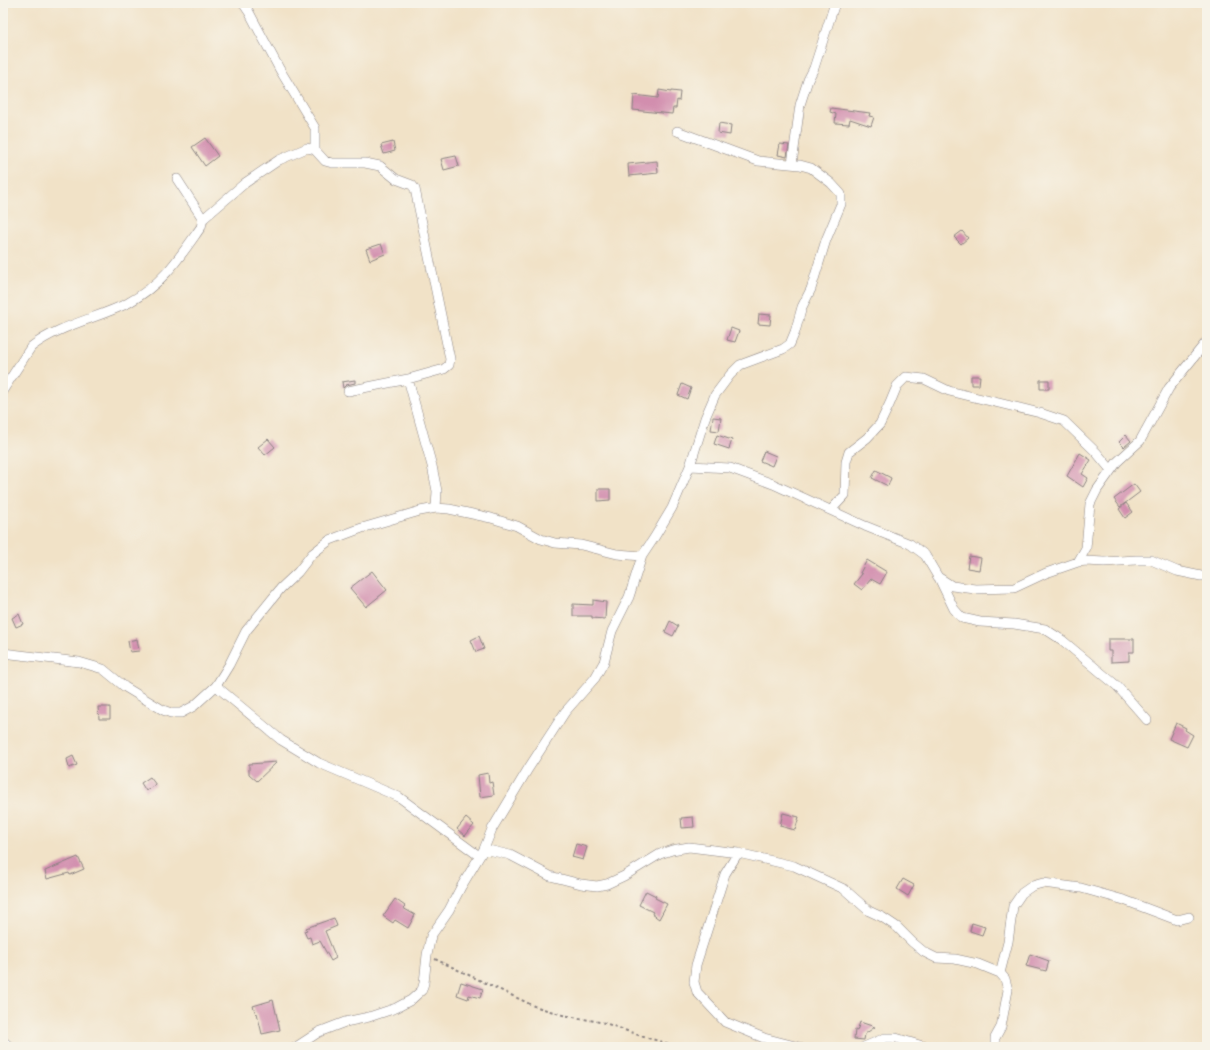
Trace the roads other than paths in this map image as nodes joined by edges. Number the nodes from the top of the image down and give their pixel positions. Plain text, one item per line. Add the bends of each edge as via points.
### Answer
1 (243, 3) edge
2 (835, 3) edge
3 (677, 131) dead end
4 (315, 150) junction
5 (792, 164) junction
6 (177, 179) dead end
7 (203, 219) junction
8 (1207, 341) edge
9 (408, 379) junction
10 (3, 390) edge
11 (348, 391) dead end
12 (690, 466) junction
13 (1110, 470) junction
14 (436, 508) junction
15 (831, 510) junction
16 (642, 556) junction
17 (1078, 562) junction
18 (1207, 576) edge
19 (938, 577) junction
20 (3, 653) edge
21 (216, 686) junction
22 (1147, 720) dead end
23 (482, 852) junction
24 (738, 853) junction
25 (1189, 918) dead end
26 (1000, 973) junction
27 (3, 1041) edge
28 (10, 1047) edge
29 (296, 1047) edge
30 (799, 1047) edge
31 (864, 1047) edge
32 (926, 1047) edge
33 (994, 1047) edge

1 - 4 street via 315,128
2 - 5 street via 800,105
3 - 5 street via 758,161
4 - 7 street via 307,148 279,160 245,183
4 - 9 street via 325,161 332,163 365,163 380,166 396,179 412,185 415,189 450,359 449,365 444,369
5 - 12 street via 811,168 831,183 841,194 841,204 790,344 783,349 740,364 714,394
6 - 7 street
7 - 10 street via 201,227 175,265 164,276 128,303 54,332 36,343
8 - 13 street via 1169,388 1140,441
9 - 11 street
9 - 14 street via 432,466 437,491
12 - 15 street via 730,468
12 - 16 street via 672,508
13 - 15 street via 1096,452 1064,422 1033,411 949,392 924,379 906,377 896,386 880,424 849,452 846,462 845,495
13 - 17 street via 1090,504 1086,548
14 - 16 street via 491,518 517,526 555,543
14 - 21 street via 362,528 330,540 312,554 246,631
15 - 19 street via 910,544 926,555
16 - 23 street via 629,597 612,631 604,662 595,678 565,712 528,769 492,828
17 - 18 street via 1151,560 1178,571
17 - 19 street via 1014,588 952,586
19 - 22 street via 954,610 962,618 1045,629 1117,686
20 - 21 street via 79,662 103,669 126,687 171,713 181,713 194,706
21 - 23 street via 281,740 319,763 399,797
23 - 24 street via 510,855 550,876 597,886 624,876 660,854 672,850 689,847
23 - 29 street via 431,936 422,990 396,1008 345,1022 320,1032
24 - 26 street via 794,866 844,889 869,911 882,917 924,952 936,958 978,964
24 - 30 street via 725,874 696,965 694,982 697,992 725,1022 764,1038
25 - 26 street via 1177,920 1124,900 1081,888 1043,883 1032,886 1022,893 1013,906
26 - 33 street via 1008,990 1001,1027 995,1038
27 - 28 street
31 - 32 street via 884,1038 896,1038

